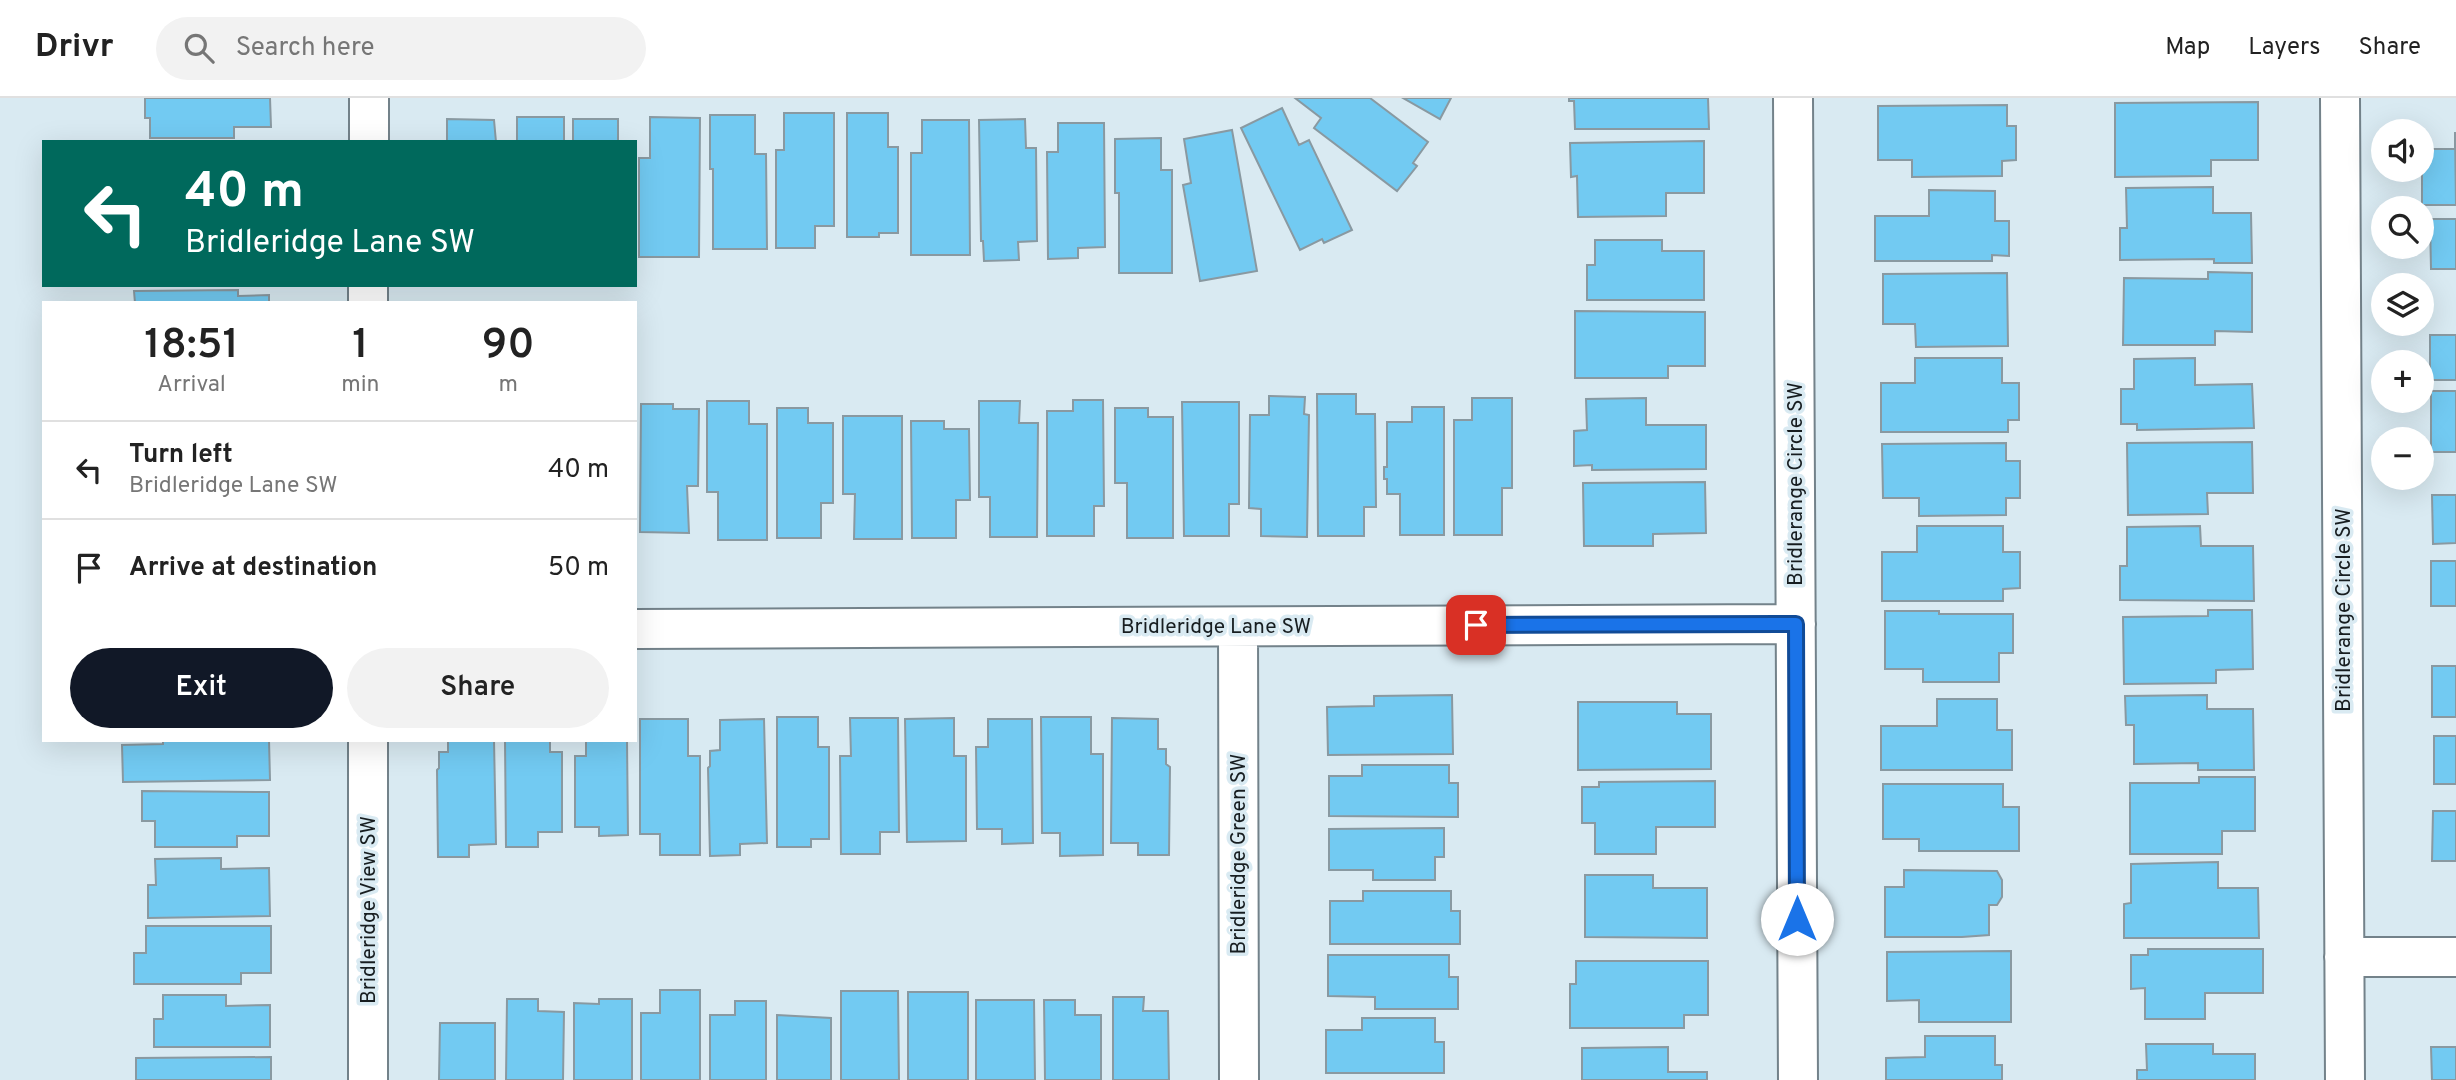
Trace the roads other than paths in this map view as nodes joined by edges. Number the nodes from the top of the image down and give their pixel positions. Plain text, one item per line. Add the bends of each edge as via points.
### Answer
1 (369, 98) edge
2 (1793, 98) edge
3 (2340, 98) edge
4 (369, 140) edge
5 (1796, 624) junction
6 (1238, 627) junction
7 (637, 629) edge
8 (368, 742) edge
9 (2344, 957) junction
10 (2456, 957) edge
11 (368, 1080) edge
12 (1239, 1080) edge
13 (1798, 1080) edge
14 (2345, 1080) edge

1 - 4 street
2 - 5 street, Bridlerange Circle SW
3 - 9 street, Bridlerange Circle SW
5 - 6 street, Bridleridge Lane SW
5 - 13 street, Bridlerange Circle SW
6 - 7 street, Bridleridge Lane SW
6 - 12 street, Bridleridge Green SW
8 - 11 street, Bridleridge View SW
9 - 10 street
9 - 14 street, Bridlerange Circle SW

